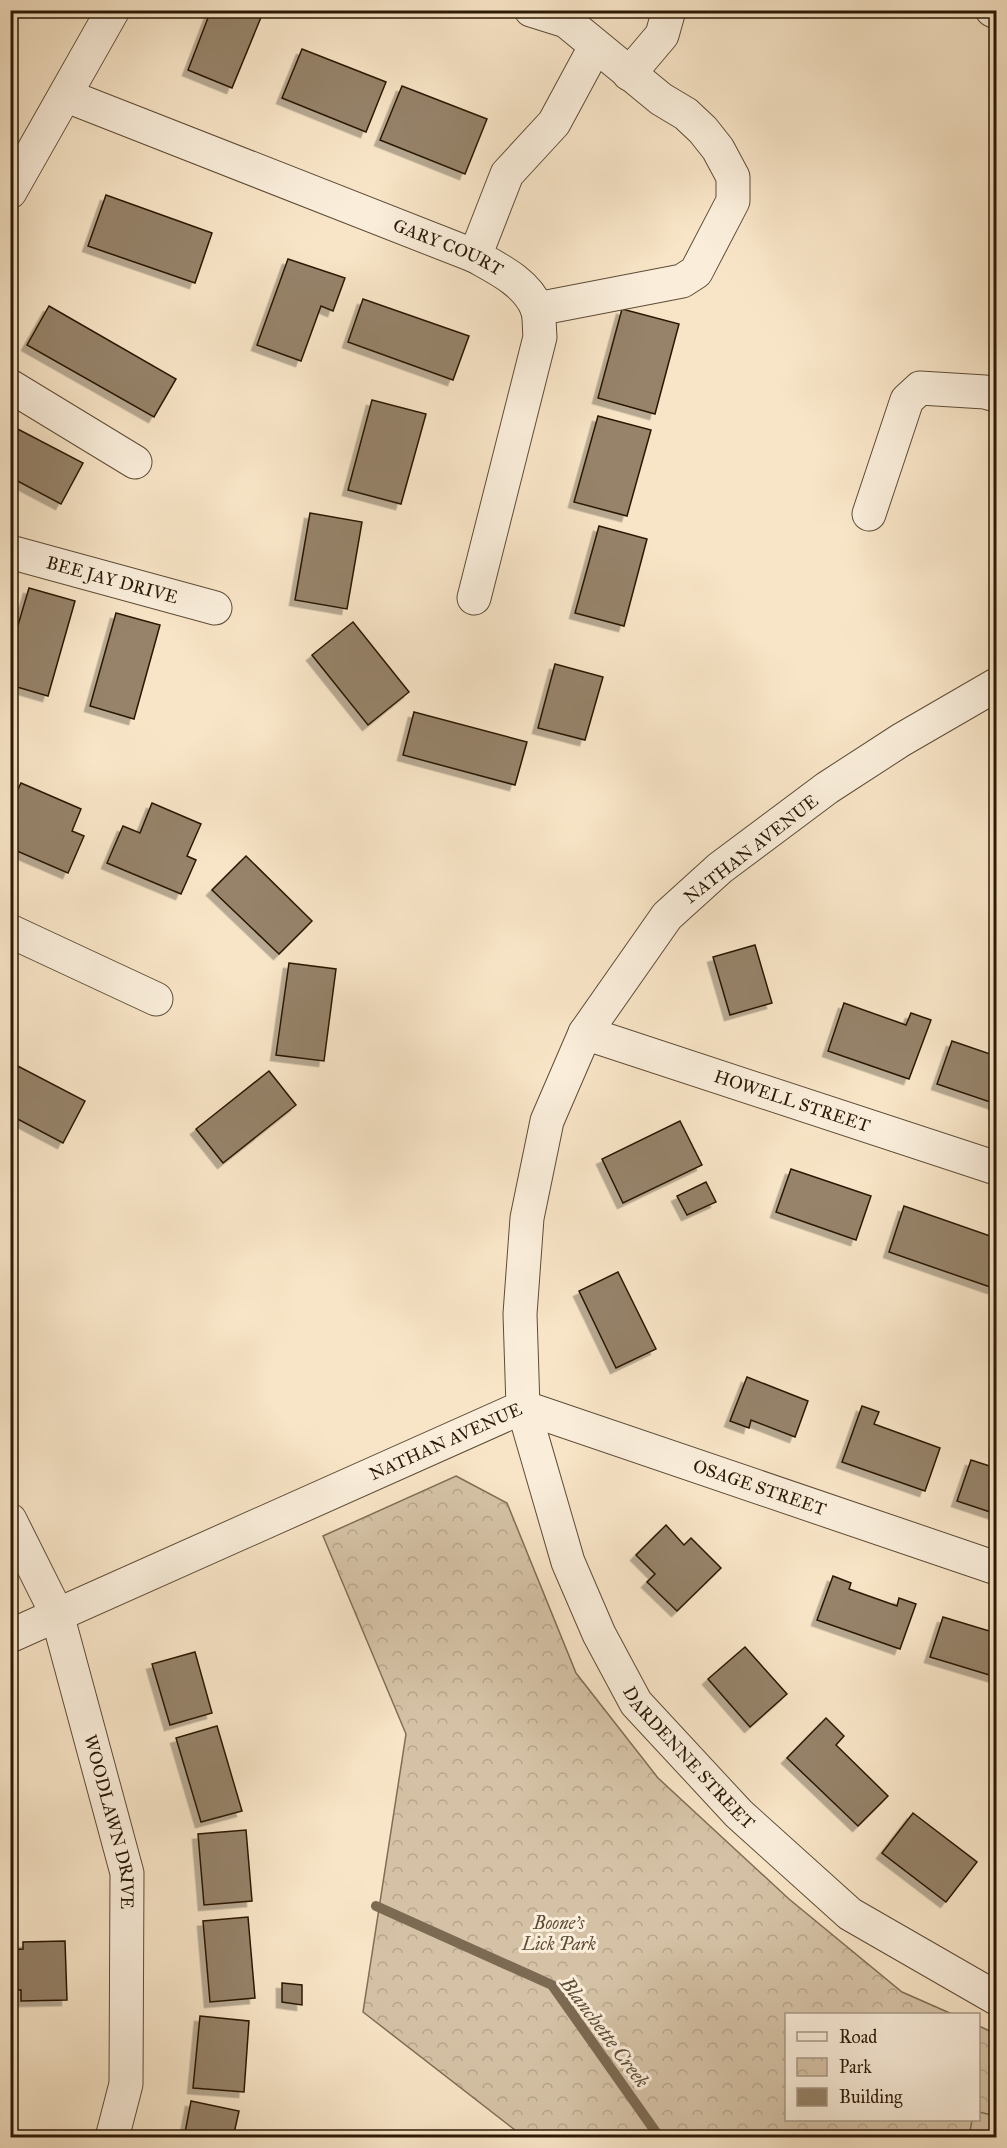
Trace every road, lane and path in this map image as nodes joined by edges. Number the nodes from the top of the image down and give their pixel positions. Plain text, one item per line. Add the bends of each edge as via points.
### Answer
1 (113, 10) edge
2 (531, 10) edge
3 (669, 10) edge
4 (992, 10) edge
5 (996, 12) edge
6 (568, 16) edge
7 (595, 47) junction
8 (629, 74) junction
9 (67, 96) junction
10 (10, 192) edge
11 (475, 256) junction
12 (537, 309) junction
13 (10, 386) edge
14 (996, 395) edge
15 (135, 462) dead end
16 (869, 514) dead end
17 (10, 552) edge
18 (474, 598) dead end
19 (215, 608) dead end
20 (996, 685) edge
21 (10, 931) edge
22 (156, 999) dead end
23 (585, 1033) junction
24 (996, 1168) edge
25 (523, 1407) junction
26 (10, 1520) edge
27 (996, 1568) edge
28 (57, 1614) junction
29 (10, 1636) edge
30 (996, 1998) edge
31 (112, 2138) edge

1 - 9 street
2 - 6 street
3 - 8 street via 662,34
4 - 5 street
6 - 7 street
7 - 8 street
7 - 11 street via 554,123 507,174
8 - 12 street via 703,130 733,177 732,201 696,272 682,281
9 - 10 street
9 - 11 street, GARY COURT
11 - 12 street, GARY COURT via 518,283
12 - 18 street via 540,337
13 - 15 street
14 - 16 street via 920,388 907,400
17 - 19 street, BEE JAY DRIVE
20 - 23 street, NATHAN AVENUE via 827,788 720,868 667,916
21 - 22 street
23 - 24 street, HOWELL STREET
23 - 25 street, NATHAN AVENUE via 547,1121 527,1218 520,1314
25 - 27 street, OSAGE STREET
25 - 28 street, NATHAN AVENUE
25 - 30 street, DARDENNE STREET via 568,1562 599,1634 636,1703 739,1814 850,1914
26 - 28 street, WOODLAWN DRIVE
28 - 29 street, NATHAN AVENUE
28 - 31 street, WOODLAWN DRIVE via 127,1873 126,2084

